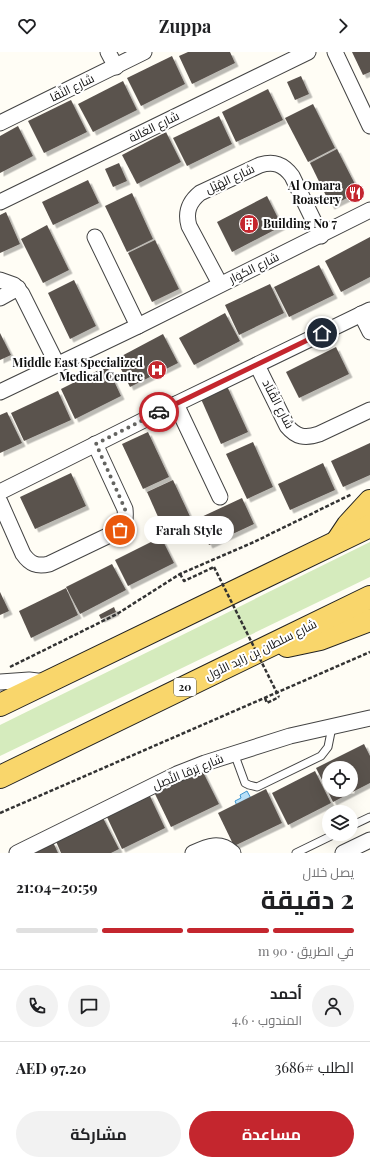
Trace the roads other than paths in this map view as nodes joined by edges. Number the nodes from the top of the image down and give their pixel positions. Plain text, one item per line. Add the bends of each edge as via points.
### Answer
1 (108, 52) edge
2 (144, 52) edge
3 (308, 52) edge
4 (335, 52) edge
5 (116, 67) junction
6 (0, 123) edge
7 (370, 126) edge
8 (0, 202) edge
9 (370, 210) edge
10 (321, 236) junction
11 (95, 237) dead end
12 (0, 280) edge
13 (220, 284) junction
14 (18, 288) junction
15 (0, 298) edge
16 (366, 312) edge
17 (138, 326) junction
18 (370, 332) edge
19 (57, 364) junction
20 (257, 365) junction
21 (0, 392) edge
22 (176, 404) junction
23 (370, 410) edge
24 (96, 444) junction
25 (0, 492) edge
26 (364, 496) edge
27 (220, 497) dead end
28 (0, 502) edge
29 (370, 526) edge
30 (336, 543) junction
31 (370, 597) edge
32 (370, 620) edge
33 (370, 637) edge
34 (320, 639) junction
35 (256, 652) junction
36 (3, 675) edge
37 (46, 682) junction
38 (0, 705) edge
39 (370, 718) edge
40 (332, 727) junction
41 (234, 754) junction
42 (0, 777) edge
43 (370, 817) edge
44 (358, 823) edge
45 (322, 840) edge
46 (370, 840) edge
47 (16, 853) edge
48 (194, 853) edge
49 (233, 853) edge
50 (296, 853) edge
51 (343, 853) edge

1 - 5 street
2 - 5 street, شارع النِّقا
3 - 8 street, شارع الغالة
4 - 7 street
5 - 6 street, شارع النِّقا
9 - 10 street, شارع الكوَار
10 - 13 street, شارع الكوَار
10 - 13 street, شارع الهَيْل via 292,176 286,168 278,164 260,166 200,193 193,199 186,217
11 - 17 street
12 - 14 street
13 - 17 street, شارع الكوَار
14 - 15 street
14 - 19 street
16 - 18 street
16 - 20 street
17 - 19 street, شارع الكوَار
19 - 21 street, شارع الكوَار
20 - 22 street
20 - 23 street, شارع القْنَاد via 287,426 301,437 319,434
22 - 24 street
22 - 27 street
24 - 25 street
24 - 28 street via 125,509 126,516 120,530 49,564 34,565 23,554
26 - 30 main road
29 - 30 main road
30 - 37 main road
31 - 35 main road, شارع سلطان بن زايد الأول / 20
32 - 34 main road
33 - 34 main road
34 - 35 main road
35 - 42 main road, شارع سلطان بن زايد الأول / 20
36 - 37 street
37 - 38 main road
39 - 40 street, شارع بَرقا النِّصِل
40 - 41 street, شارع بَرقا النِّصِل via 290,736
40 - 41 lane via 331,741 321,756 257,787 245,783
41 - 47 street, شارع بَرقا النِّصِل via 178,774
43 - 44 lane
45 - 50 lane
46 - 51 street
48 - 49 street via 215,845

